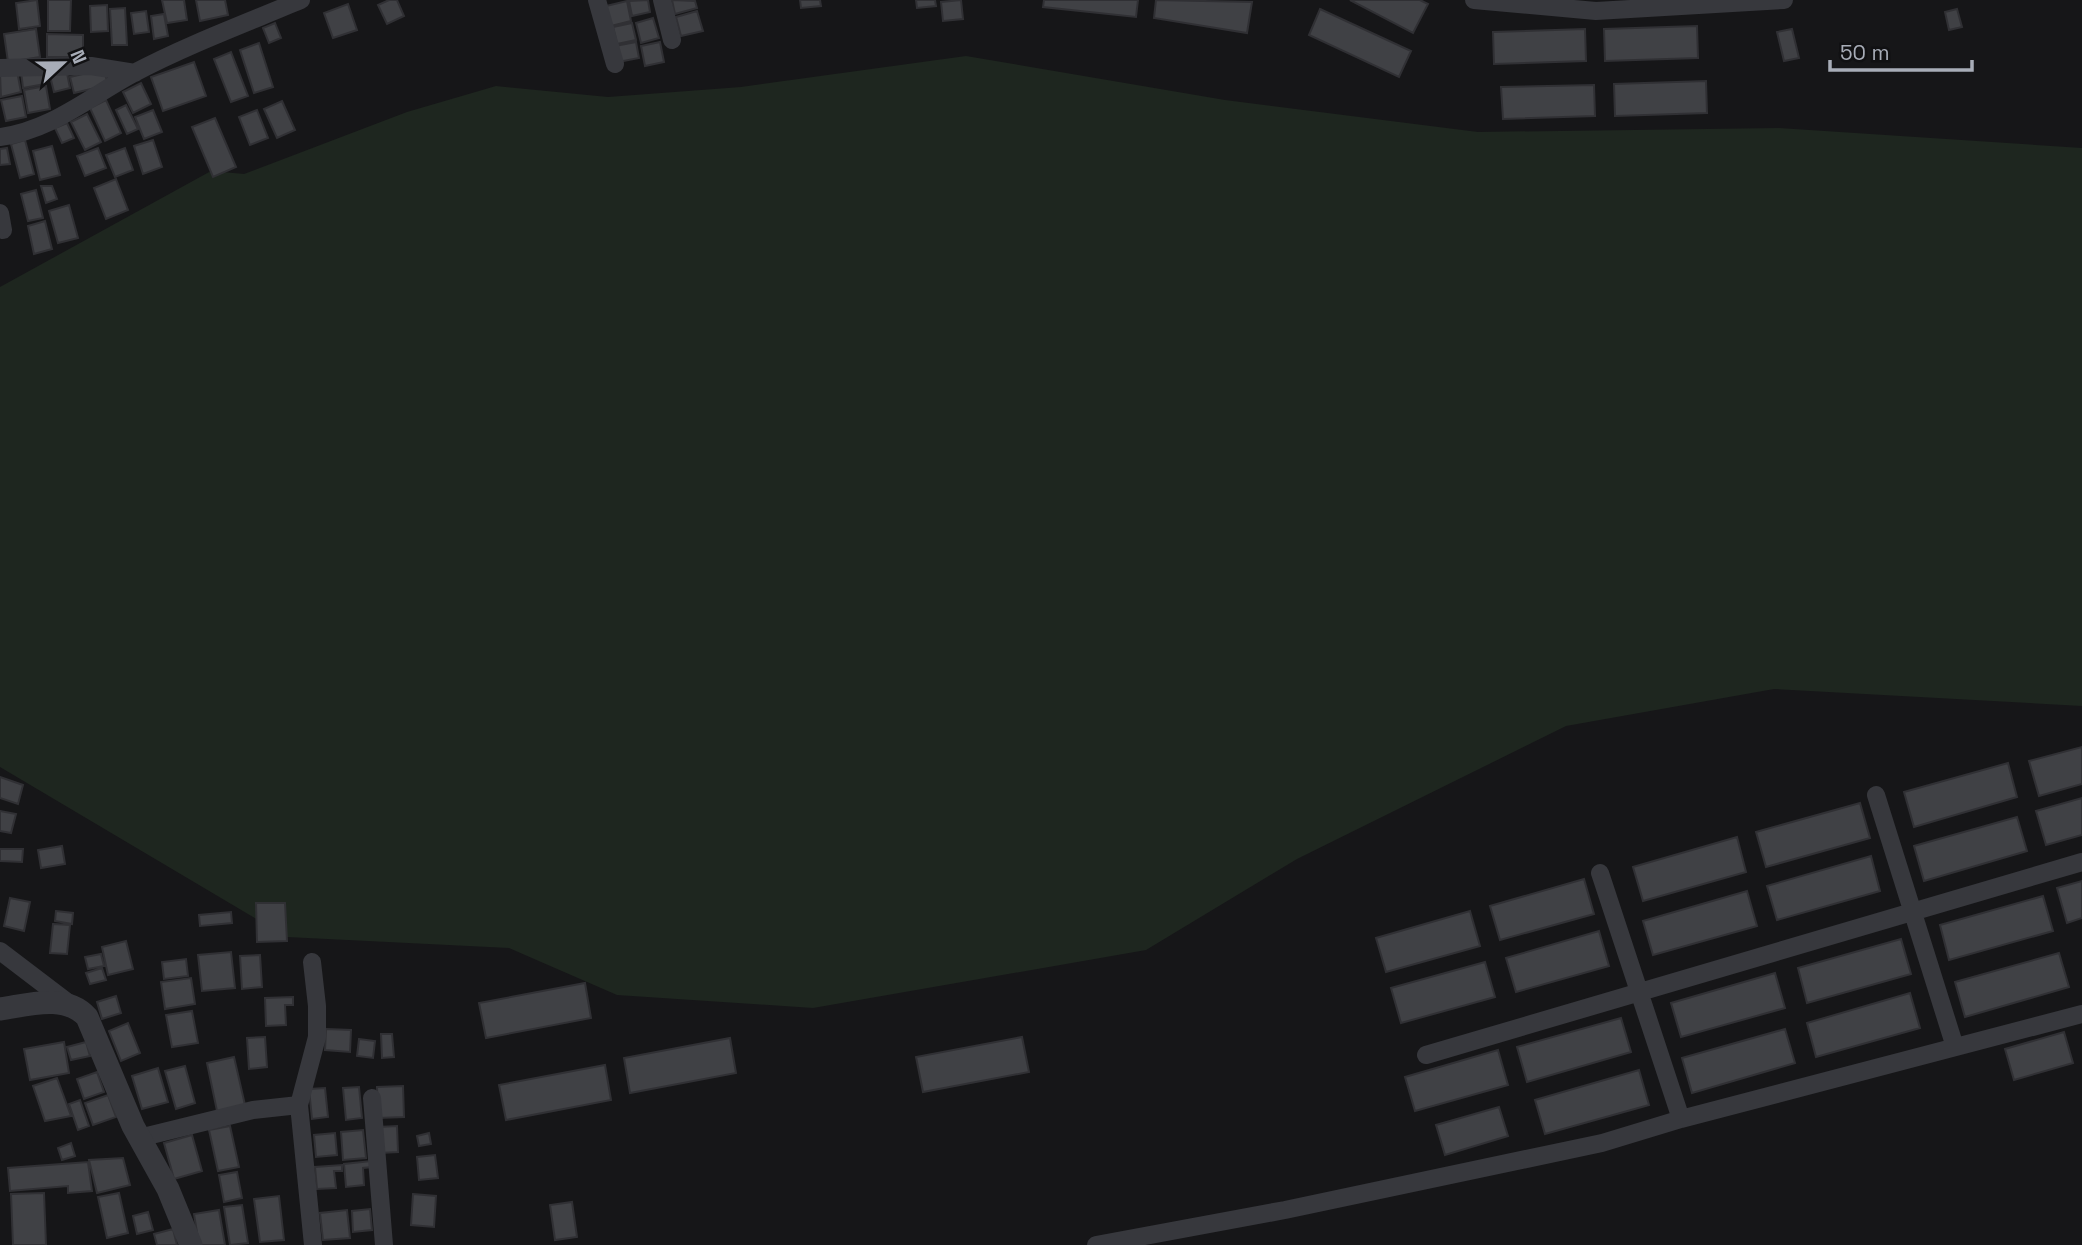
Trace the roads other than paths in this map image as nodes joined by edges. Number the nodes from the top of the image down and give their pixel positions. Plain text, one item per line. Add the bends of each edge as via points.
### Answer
1 (301, 0) edge
2 (597, 0) edge
3 (662, 0) edge
4 (1474, 0) edge
5 (1784, 0) edge
6 (259, 8) edge
7 (672, 40) dead end
8 (615, 64) dead end
9 (0, 68) edge
10 (135, 73) junction
11 (0, 137) edge
12 (1876, 794) dead end
13 (2082, 862) edge
14 (1600, 873) dead end
15 (1912, 912) junction
16 (0, 951) edge
17 (312, 961) dead end
18 (1639, 992) junction
19 (71, 1004) junction
20 (0, 1009) edge
21 (2082, 1014) edge
22 (1955, 1047) junction
23 (1426, 1055) dead end
24 (372, 1098) dead end
25 (299, 1105) junction
26 (1681, 1119) junction
27 (139, 1138) junction
28 (191, 1245) edge
29 (313, 1245) edge
30 (384, 1245) edge
31 (1096, 1245) edge

1 - 6 street
2 - 8 street
3 - 7 street
4 - 5 street via 1596,10
6 - 10 street
9 - 10 street via 91,66
10 - 11 street via 50,123
12 - 15 street
13 - 15 street
14 - 18 street
15 - 18 street
15 - 22 street
16 - 19 street
17 - 25 street via 317,1037
18 - 23 street
18 - 26 street
19 - 20 street
19 - 27 street via 87,1017
21 - 22 street
22 - 26 street
24 - 30 street
25 - 27 street via 253,1110
25 - 29 street
26 - 31 street via 1602,1143
27 - 28 street via 168,1189

